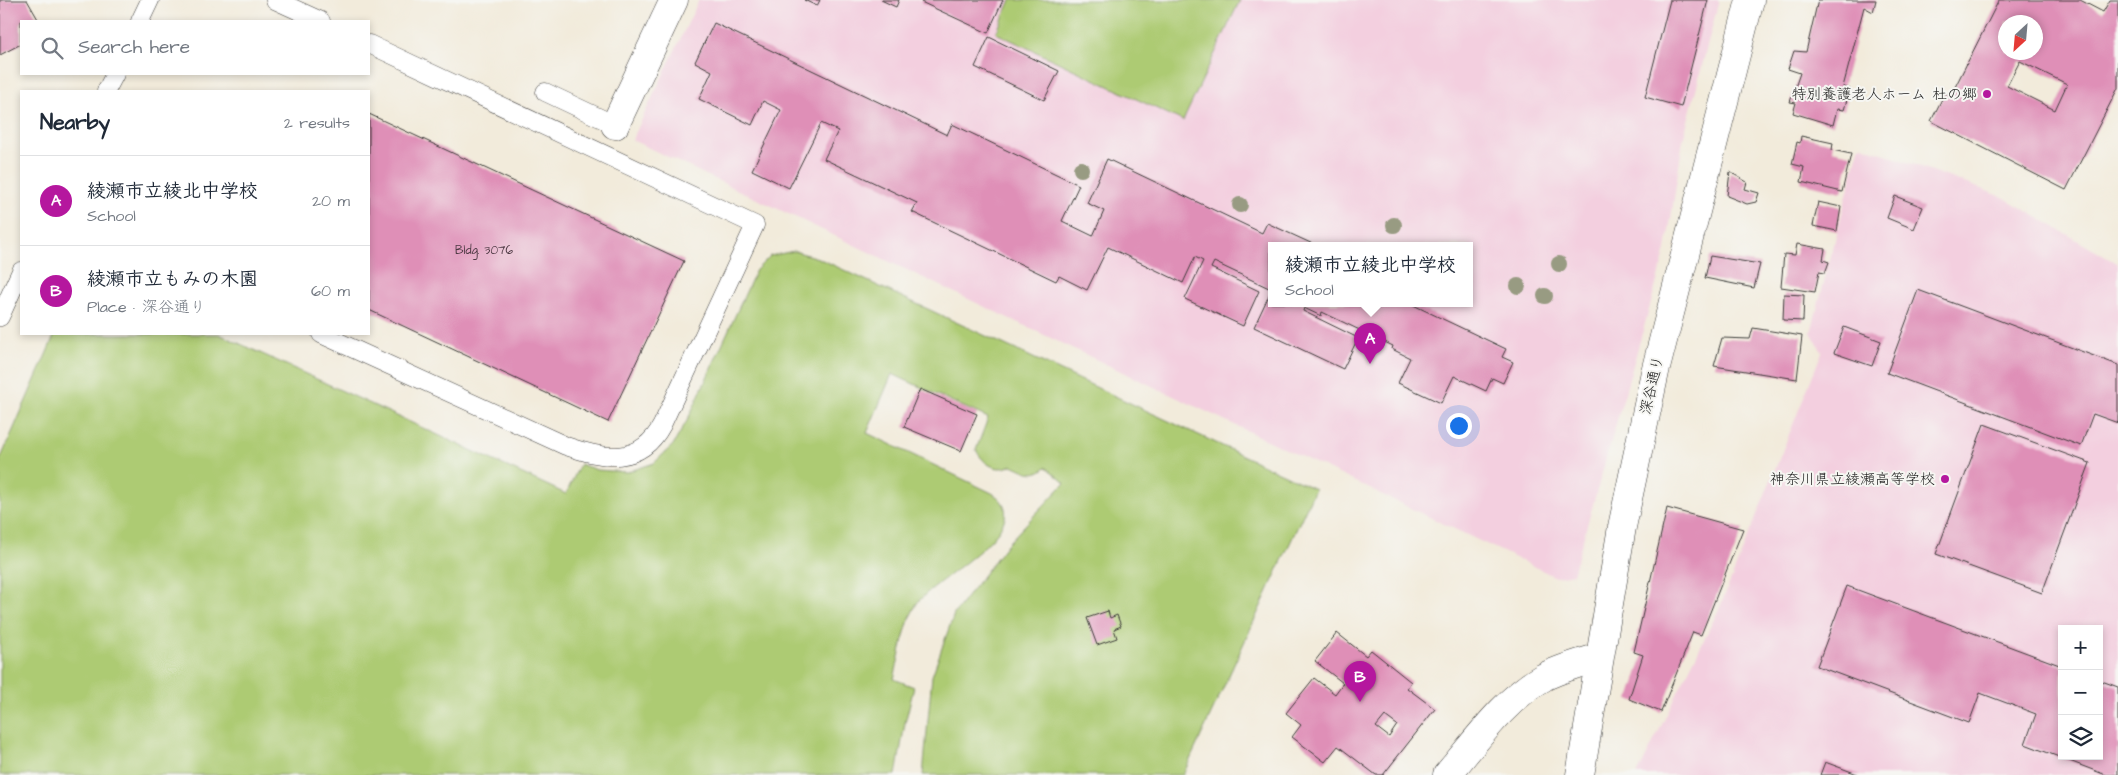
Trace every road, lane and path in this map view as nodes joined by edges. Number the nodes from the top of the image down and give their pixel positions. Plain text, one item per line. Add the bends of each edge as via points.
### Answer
1 (150, 0) edge
2 (275, 0) edge
3 (674, 0) edge
4 (1750, 0) edge
5 (140, 20) edge
6 (318, 20) edge
7 (370, 44) edge
8 (114, 75) edge
9 (107, 90) edge
10 (545, 92) dead end
11 (615, 125) joint
12 (20, 273) edge
13 (0, 317) edge
14 (323, 335) edge
15 (1599, 657) junction
16 (1447, 775) edge
17 (1580, 775) edge

1 - 5 lane
2 - 6 lane
3 - 11 street
4 - 15 street, 深谷通り via 1654,372
7 - 14 lane via 755,225 653,441 638,451 619,456 589,454 566,446
8 - 9 lane
10 - 11 lane
12 - 13 lane
15 - 16 street via 1546,676 1525,689 1502,710
15 - 17 street, 深谷通り

